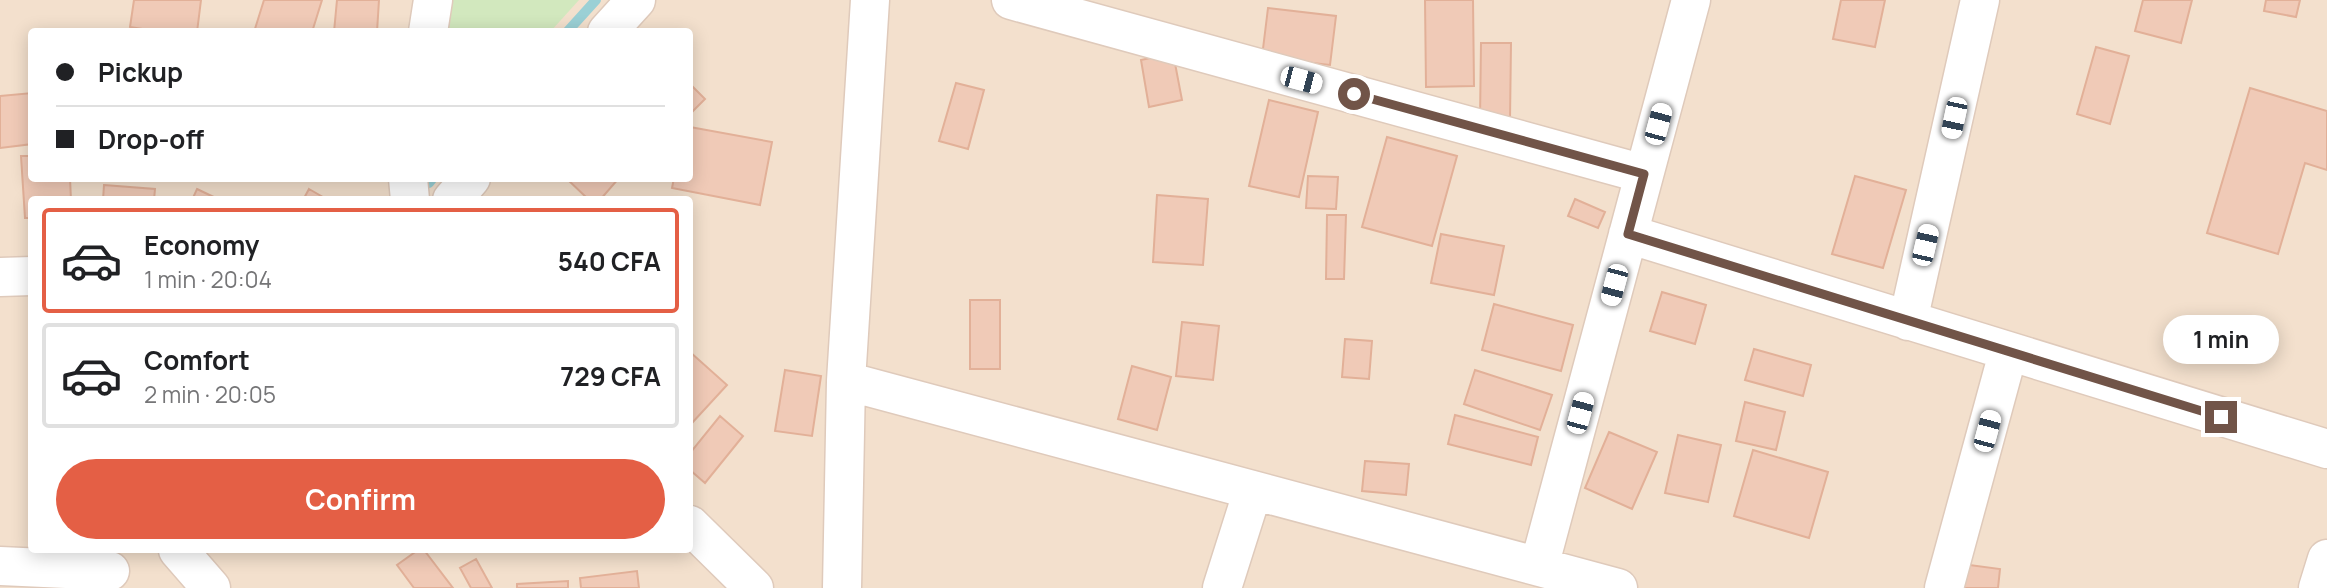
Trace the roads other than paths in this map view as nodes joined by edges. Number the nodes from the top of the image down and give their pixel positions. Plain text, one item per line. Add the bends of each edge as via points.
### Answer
1 (433, 0) edge
2 (636, 0) edge
3 (870, 0) edge
4 (1011, 0) edge
5 (1691, 0) edge
6 (1980, 0) edge
7 (429, 28) edge
8 (611, 28) edge
9 (1644, 174) junction
10 (468, 182) edge
11 (455, 196) edge
12 (1628, 234) junction
13 (28, 276) edge
14 (0, 277) edge
15 (1908, 321) junction
16 (2008, 353) junction
17 (846, 380) junction
18 (2327, 449) edge
19 (1253, 490) junction
20 (693, 528) edge
21 (181, 553) edge
22 (2327, 559) edge
23 (0, 566) edge
24 (1539, 567) junction
25 (111, 570) edge
26 (211, 588) edge
27 (754, 588) edge
28 (842, 588) edge
29 (1222, 588) edge
30 (1618, 588) edge
31 (1944, 588) edge
32 (2318, 588) edge

1 - 7 street
2 - 8 street
3 - 17 street
4 - 9 street
5 - 9 street
6 - 15 street
9 - 12 street
10 - 11 street
12 - 15 street
12 - 24 street
13 - 14 street
15 - 16 street
16 - 18 street
16 - 31 street
17 - 19 street
17 - 28 street
19 - 24 street
19 - 29 street
20 - 27 street
21 - 26 street
22 - 32 street
23 - 25 street
24 - 30 street

